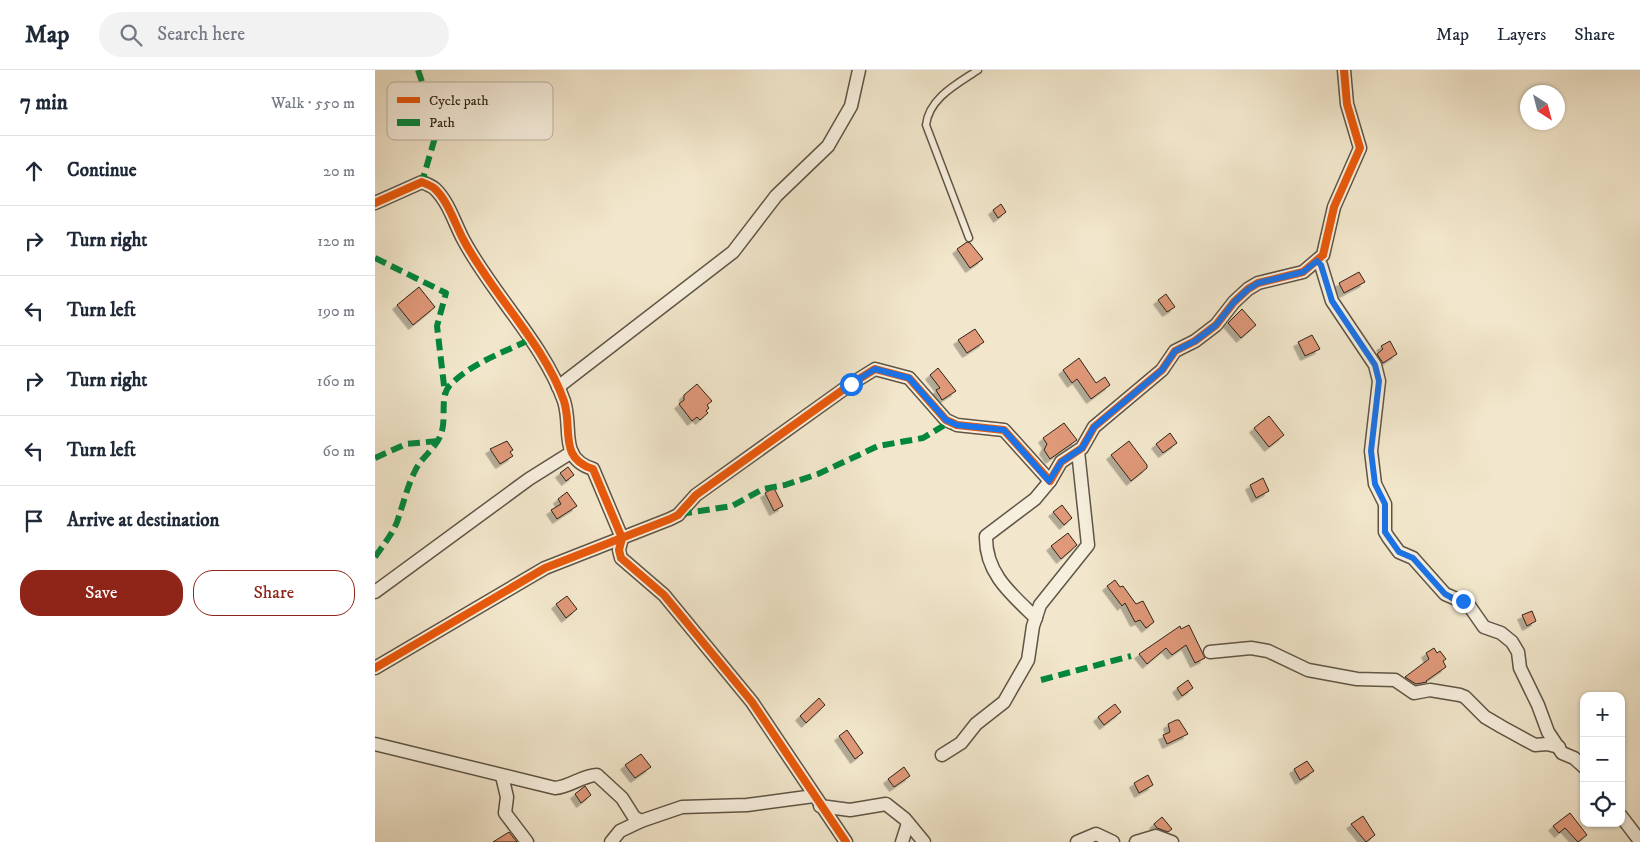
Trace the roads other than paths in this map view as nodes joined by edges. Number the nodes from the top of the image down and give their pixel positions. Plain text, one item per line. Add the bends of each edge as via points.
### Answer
1 (859, 70) edge
2 (978, 70) edge
3 (1344, 70) edge
4 (375, 203) edge
5 (969, 238) dead end
6 (1317, 261) junction
7 (558, 387) junction
8 (1078, 451) junction
9 (572, 452) junction
10 (1049, 481) junction
11 (622, 538) junction
12 (375, 592) edge
13 (1036, 618) junction
14 (1210, 652) dead end
15 (375, 668) edge
16 (375, 744) edge
17 (1559, 747) junction
18 (942, 755) dead end
19 (1580, 764) edge
20 (502, 776) junction
21 (817, 801) junction
22 (641, 820) junction
23 (1625, 821) edge
24 (908, 823) junction
25 (1640, 841) edge
26 (527, 842) edge
27 (611, 842) edge
28 (846, 842) edge
29 (902, 842) edge
30 (924, 842) edge
31 (1077, 842) edge
32 (1113, 842) edge
33 (1136, 842) edge
34 (1172, 842) edge

1 - 7 street via 851,106 827,146 776,196 733,252
2 - 5 lane via 934,103 927,114 926,125
3 - 6 street via 1347,104 1360,148 1337,200 1323,255
4 - 7 street via 413,184 422,182 435,189 479,266
6 - 8 street via 1303,272 1258,283 1247,290 1216,325 1175,351 1162,370 1094,427
6 - 17 street via 1332,301 1375,365 1379,381 1371,451 1375,484 1385,504 1387,537 1399,552 1413,558 1445,594 1468,604 1484,627 1507,637 1516,648 1520,668 1543,723
7 - 9 street via 565,406
8 - 10 street via 1061,462
8 - 13 street via 1088,545 1040,605
9 - 11 street via 578,463 593,469
9 - 12 street via 529,478
10 - 11 street via 1004,430 957,425 946,420 909,378 875,369 696,495 678,514
10 - 13 street via 1035,499 985,536 985,552 1003,588
11 - 15 street via 545,568
11 - 21 street via 621,558 664,595 753,702
13 - 18 street via 1028,660 1004,702 976,724 961,743
14 - 17 street via 1251,648 1267,651 1308,670 1395,680 1414,693 1430,690 1460,695 1485,717 1535,745
16 - 20 street
17 - 19 street via 1562,753
20 - 22 street via 555,788 597,775 622,798 634,817
20 - 26 street via 507,797 505,813
21 - 22 street via 682,807
21 - 24 street via 850,810 886,804
21 - 28 street
22 - 27 street via 620,831
23 - 25 street
24 - 29 street
24 - 30 street
31 - 32 street via 1096,834
33 - 34 street via 1156,836

